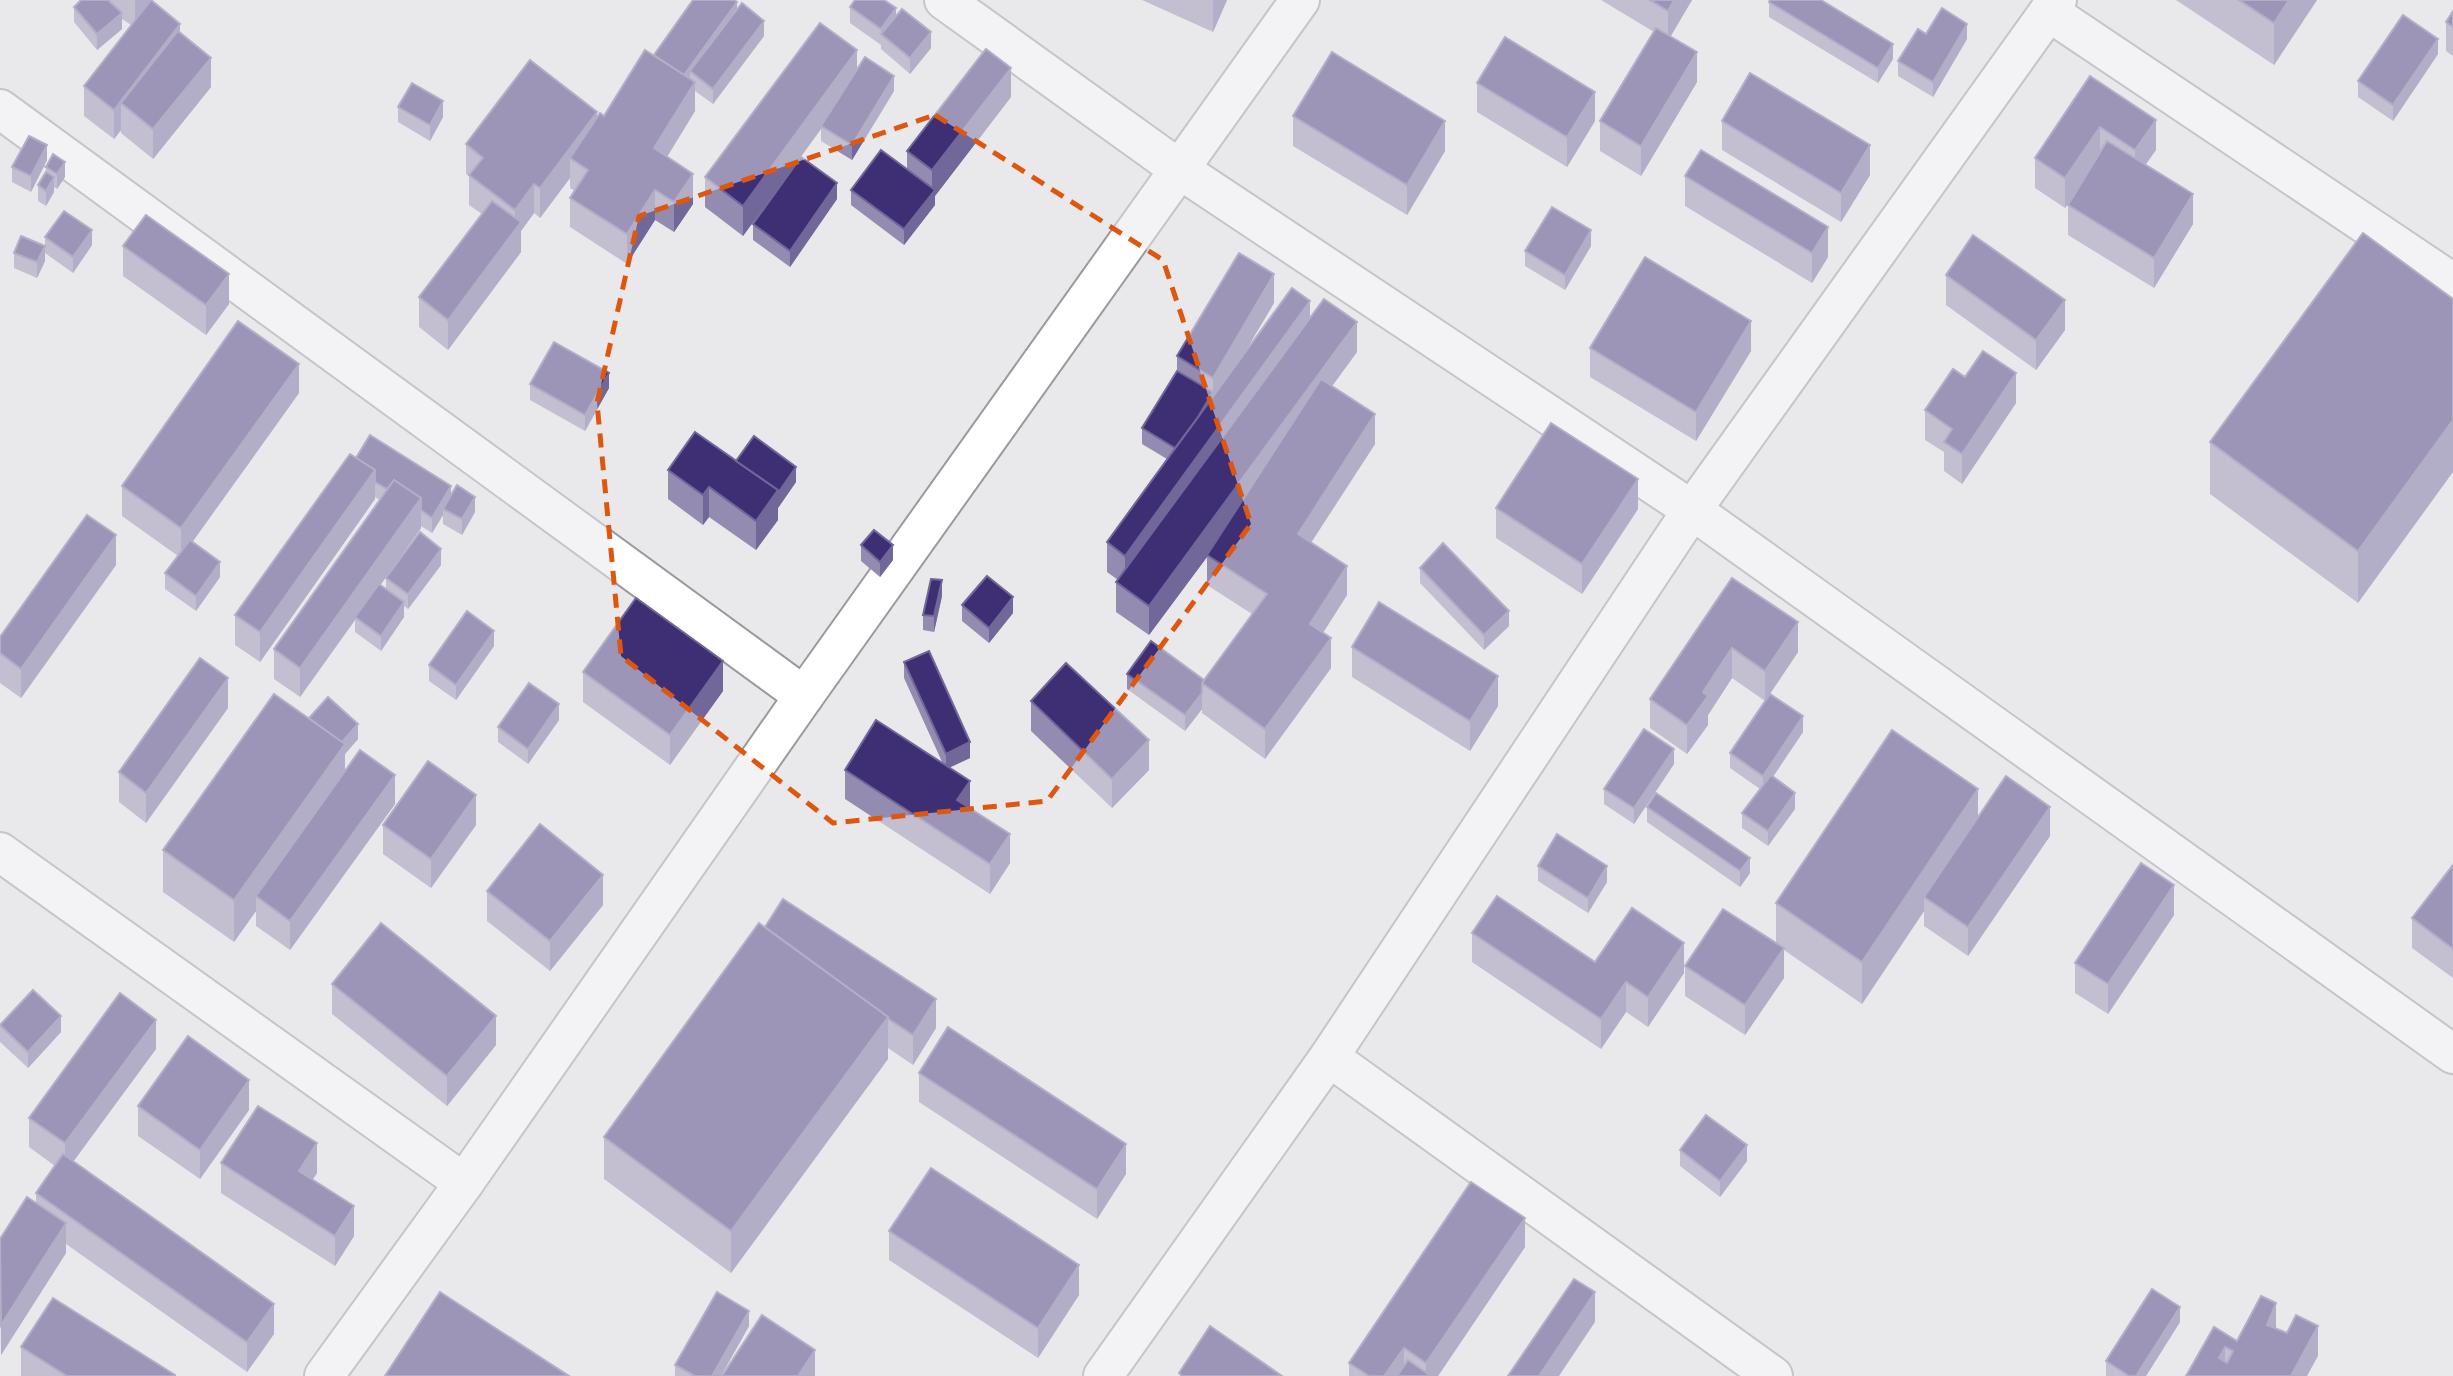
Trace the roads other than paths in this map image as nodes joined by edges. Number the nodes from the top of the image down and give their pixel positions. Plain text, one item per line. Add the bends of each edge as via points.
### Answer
1 (944, 0) edge
2 (1300, 0) edge
3 (2053, 6) edge
4 (0, 109) edge
5 (1179, 169) junction
6 (2453, 283) edge
7 (1692, 510) junction
8 (804, 696) junction
9 (0, 852) edge
10 (2453, 1054) edge
11 (1329, 1058) junction
12 (464, 1183) junction
13 (324, 1376) edge
14 (1103, 1376) edge
15 (1773, 1376) edge

1 - 5 street
2 - 5 street
3 - 6 street
3 - 7 street
4 - 8 street
5 - 7 street
5 - 8 street
7 - 10 street
7 - 11 street
8 - 12 street
9 - 12 street
11 - 14 street
11 - 15 street
12 - 13 street

